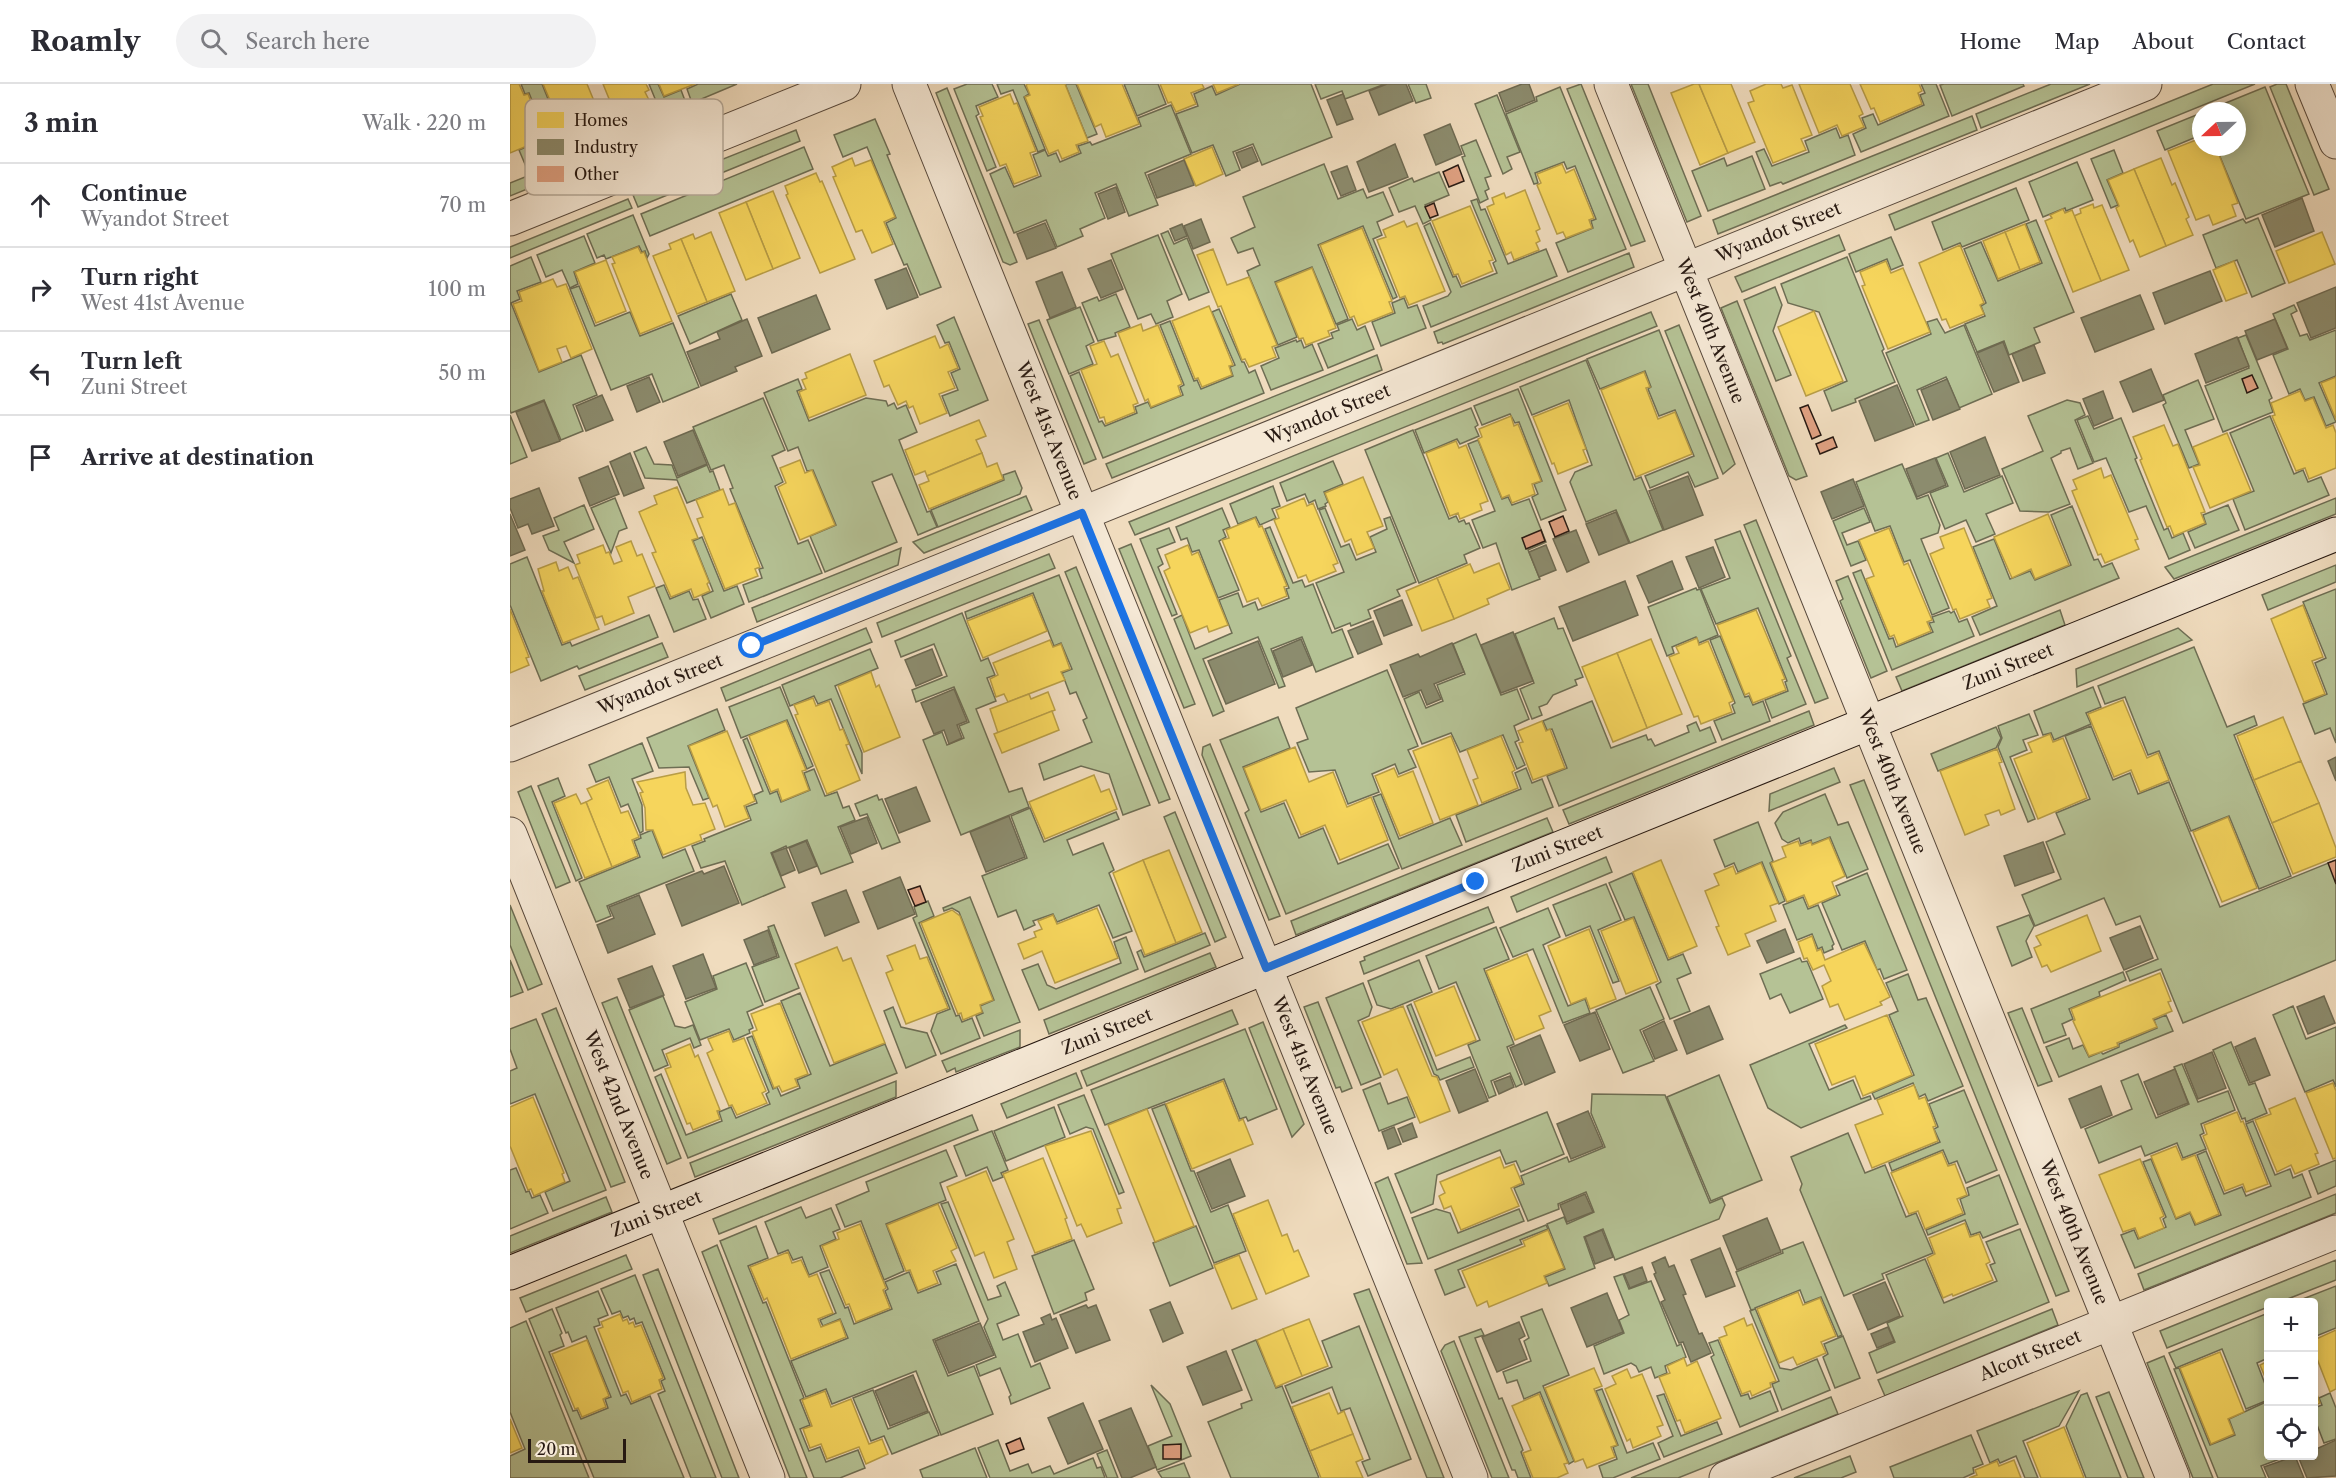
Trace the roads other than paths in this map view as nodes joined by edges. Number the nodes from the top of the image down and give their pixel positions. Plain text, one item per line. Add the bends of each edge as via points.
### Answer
1 (844, 84) edge
2 (909, 84) edge
3 (1611, 84) edge
4 (2145, 84) edge
5 (2312, 84) edge
6 (723, 133) edge
7 (2336, 142) edge
8 (569, 195) edge
9 (510, 219) edge
10 (1686, 269) junction
11 (1082, 513) junction
12 (2336, 534) edge
13 (1868, 723) junction
14 (510, 744) edge
15 (510, 834) edge
16 (1266, 968) junction
17 (663, 1212) junction
18 (2336, 1232) edge
19 (510, 1274) edge
20 (2111, 1323) junction
21 (768, 1478) edge
22 (1471, 1478) edge
23 (1726, 1478) edge
24 (2174, 1478) edge

1 - 6 street
2 - 11 street, West 41st Avenue
3 - 10 street, West 40th Avenue
4 - 10 street, Wyandot Street
5 - 7 street
8 - 9 street
10 - 11 street, Wyandot Street
10 - 13 street, West 40th Avenue
11 - 14 street, Wyandot Street
11 - 16 street, West 41st Avenue
12 - 13 street, Zuni Street
13 - 16 street, Zuni Street
13 - 20 street, West 40th Avenue
15 - 17 street, West 42nd Avenue
16 - 17 street, Zuni Street
16 - 22 street, West 41st Avenue
17 - 19 street, Zuni Street
17 - 21 street, West 42nd Avenue
18 - 20 street, Alcott Street
20 - 23 street, Alcott Street
20 - 24 street, West 40th Avenue

